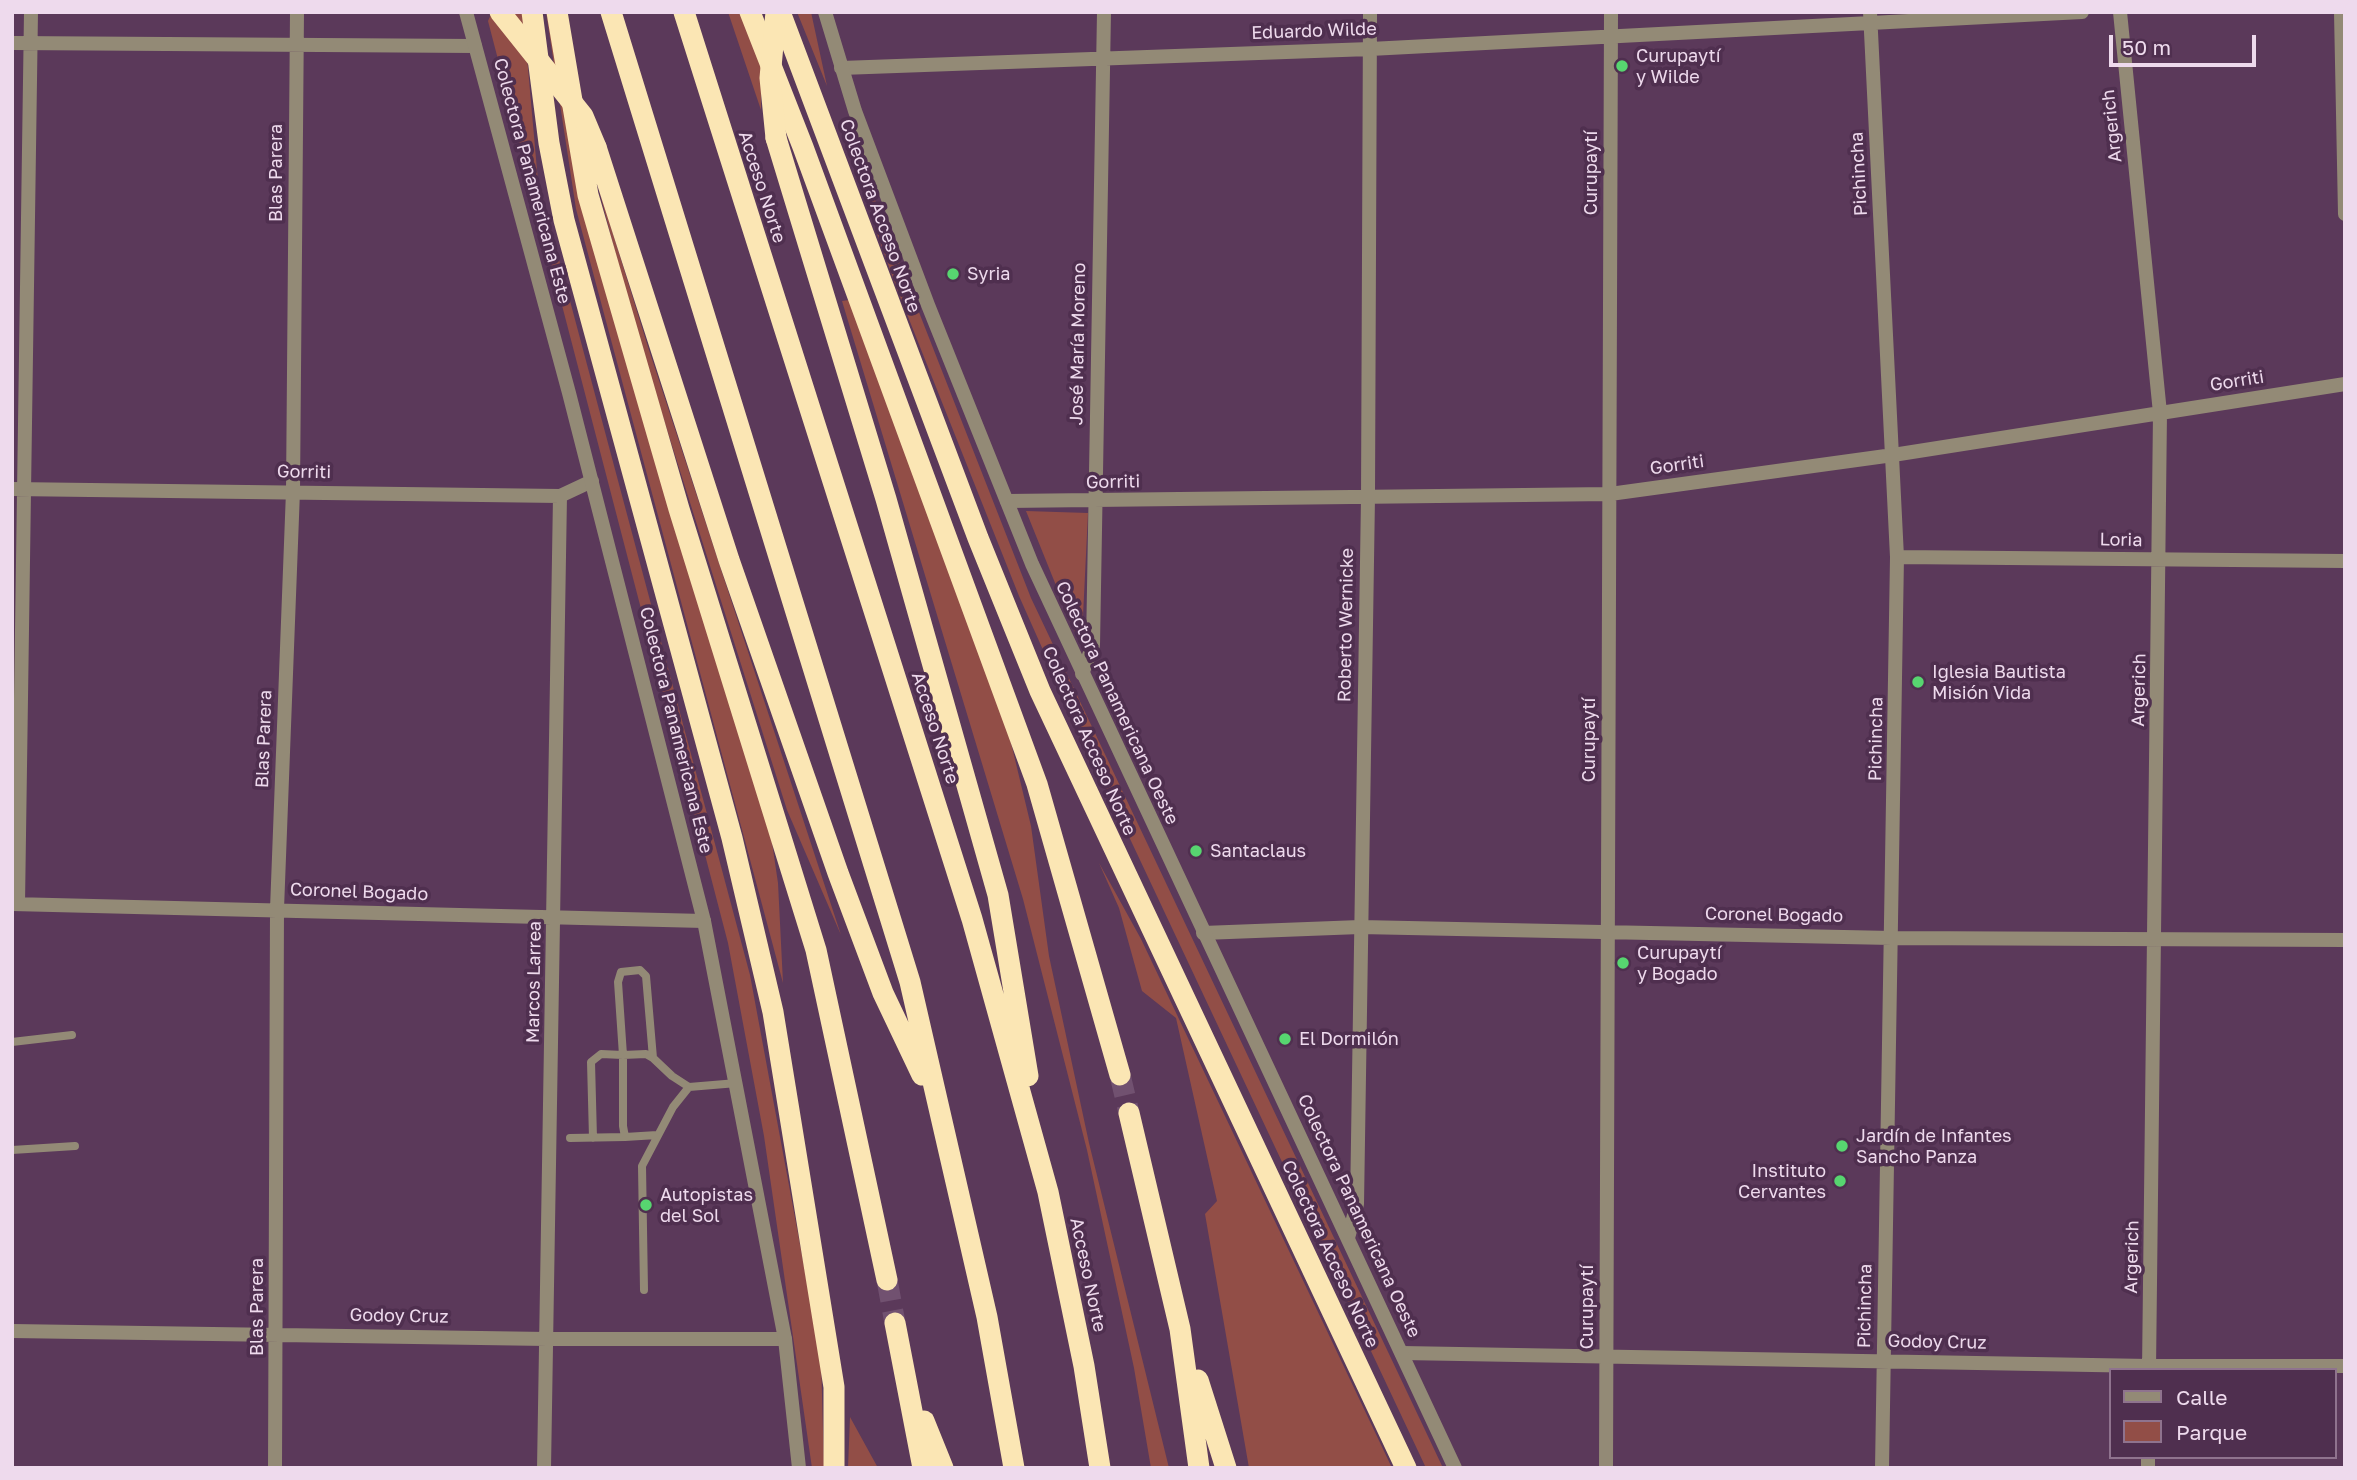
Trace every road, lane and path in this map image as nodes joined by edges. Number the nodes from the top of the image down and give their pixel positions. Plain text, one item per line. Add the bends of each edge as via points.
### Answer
1 (31, 12) edge
2 (298, 12) edge
3 (466, 12) edge
4 (500, 12) edge
5 (532, 12) edge
6 (556, 12) edge
7 (611, 12) edge
8 (684, 12) edge
9 (750, 12) edge
10 (778, 12) edge
11 (825, 12) edge
12 (1104, 12) edge
13 (1370, 12) edge
14 (1611, 12) edge
15 (2082, 12) edge
16 (2120, 12) edge
17 (2340, 12) edge
18 (1870, 19) edge
19 (1611, 36) junction
20 (12, 43) edge
21 (30, 43) junction
22 (297, 45) junction
23 (475, 47) junction
24 (1370, 49) junction
25 (1103, 57) junction
26 (841, 68) junction
27 (2345, 214) edge
28 (2345, 384) edge
29 (2160, 413) junction
30 (1893, 455) junction
31 (592, 481) junction
32 (18, 489) edge
33 (293, 491) junction
34 (1609, 494) junction
35 (560, 496) junction
36 (1368, 497) junction
37 (1007, 501) junction
38 (1094, 502) junction
39 (1898, 557) junction
40 (2159, 559) junction
41 (2345, 561) edge
42 (1082, 674) junction
43 (15, 904) edge
44 (277, 909) junction
45 (554, 918) junction
46 (704, 921) junction
47 (1360, 927) junction
48 (1608, 930) junction
49 (1203, 933) junction
50 (1892, 937) junction
51 (2155, 940) junction
52 (2345, 940) edge
53 (72, 1035) dead end
54 (12, 1042) edge
55 (623, 1055) junction
56 (653, 1058) junction
57 (1120, 1074) tunnel mouth
58 (737, 1083) junction
59 (689, 1087) junction
60 (938, 1108) junction
61 (1129, 1113) tunnel mouth
62 (657, 1135) junction
63 (625, 1137) junction
64 (570, 1138) dead end
65 (593, 1138) junction
66 (75, 1146) dead end
67 (12, 1150) edge
68 (1048, 1192) junction
69 (1348, 1238) junction
70 (887, 1280) tunnel mouth
71 (644, 1290) dead end
72 (895, 1323) tunnel mouth
73 (1180, 1329) junction
74 (12, 1331) edge
75 (277, 1333) junction
76 (547, 1339) junction
77 (785, 1339) junction
78 (1402, 1353) junction
79 (1606, 1356) junction
80 (1884, 1360) junction
81 (2345, 1366) edge
82 (2149, 1368) edge
83 (908, 1383) junction
84 (275, 1468) edge
85 (544, 1468) edge
86 (799, 1468) edge
87 (834, 1468) edge
88 (923, 1468) edge
89 (943, 1468) edge
90 (1014, 1468) edge
91 (1100, 1468) edge
92 (1199, 1468) edge
93 (1226, 1468) edge
94 (1406, 1468) edge
95 (1455, 1468) edge
96 (1606, 1468) edge
97 (1882, 1468) edge

1 - 21 street
2 - 22 street, Blas Parera
3 - 23 street, Colectora Panamericana Este
4 - 60 highway, bridge via 583,116 596,147 729,560 838,873 883,993
5 - 87 highway via 564,220 732,838 773,1012 834,1387
6 - 70 highway via 587,195 816,950
7 - 60 highway via 910,982
8 - 68 highway, Acceso Norte via 972,919
9 - 57 highway via 1037,785
10 - 68 highway, bridge via 769,78 776,138 886,499 998,895
10 - 94 highway, Colectora Acceso Norte via 1040,691
11 - 26 street, Colectora Panamericana Oeste
12 - 25 street, José María Moreno
13 - 24 street, Roberto Wernicke
14 - 19 street, Curupaytí
15 - 18 street, Eduardo Wilde
16 - 29 street, Argerich
17 - 27 street
18 - 19 street, Eduardo Wilde
18 - 30 street, Pichincha
19 - 24 street, Eduardo Wilde
19 - 34 street, Curupaytí
20 - 21 street
21 - 22 street
21 - 32 street
22 - 23 street
22 - 33 street, Blas Parera
23 - 31 street, Colectora Panamericana Este
24 - 25 street, Eduardo Wilde
24 - 36 street, Roberto Wernicke
25 - 26 street, Eduardo Wilde
25 - 38 street, José María Moreno
26 - 37 street, Colectora Panamericana Oeste via 928,305
28 - 29 street, Gorriti
29 - 30 street, Gorriti
29 - 40 street, Argerich
30 - 34 street, Gorriti
30 - 39 street, Pichincha
31 - 35 street, Gorriti
31 - 46 street, Colectora Panamericana Este
32 - 33 street, Gorriti
32 - 43 street
33 - 35 street, Gorriti
33 - 44 street, Blas Parera
34 - 36 street, Gorriti
34 - 48 street, Curupaytí
35 - 45 street, Marcos Larrea
36 - 38 street, Gorriti
36 - 47 street, Roberto Wernicke
37 - 38 street, Gorriti
37 - 42 street, Colectora Panamericana Oeste
38 - 42 street, José María Moreno via 1093,645
39 - 40 street, Loria
39 - 50 street, Pichincha
40 - 41 street, Loria
40 - 51 street, Argerich
42 - 49 street, Colectora Panamericana Oeste
43 - 44 street, Coronel Bogado
44 - 45 street, Coronel Bogado
44 - 75 street, Blas Parera
45 - 46 street, Coronel Bogado
45 - 76 street, Marcos Larrea
46 - 58 street, Colectora Panamericana Este
47 - 48 street, Coronel Bogado
47 - 49 street, Coronel Bogado
47 - 69 street, Roberto Wernicke via 1357,1204
48 - 50 street, Coronel Bogado
48 - 79 street, Curupaytí
49 - 69 street, Colectora Panamericana Oeste
50 - 51 street, Coronel Bogado
50 - 80 street, Pichincha
51 - 52 street, Coronel Bogado
51 - 82 street, Argerich
53 - 54 lane
55 - 56 lane
55 - 56 lane via 618,977 621,972 640,970 646,976
55 - 63 lane
55 - 65 lane via 601,1054 591,1062
56 - 59 lane
58 - 59 lane
58 - 77 street, Colectora Panamericana Este
59 - 62 lane
60 - 90 highway via 987,1317
61 - 73 highway
62 - 63 lane
62 - 71 lane via 642,1166
63 - 65 lane
64 - 65 lane
66 - 67 lane
68 - 91 highway, Acceso Norte
69 - 78 street, Colectora Panamericana Oeste
72 - 83 highway
73 - 92 highway
73 - 93 highway
74 - 75 street, Godoy Cruz
75 - 76 street, Godoy Cruz
75 - 84 street, Blas Parera
76 - 77 street, Godoy Cruz
76 - 85 street, Marcos Larrea
77 - 86 street, Colectora Panamericana Este
78 - 79 street, Godoy Cruz
78 - 95 street, Colectora Panamericana Oeste
79 - 80 street, Godoy Cruz
79 - 96 street, Curupaytí
80 - 82 street, Godoy Cruz
80 - 97 street, Pichincha
81 - 82 street, Godoy Cruz
83 - 88 highway
83 - 89 highway

